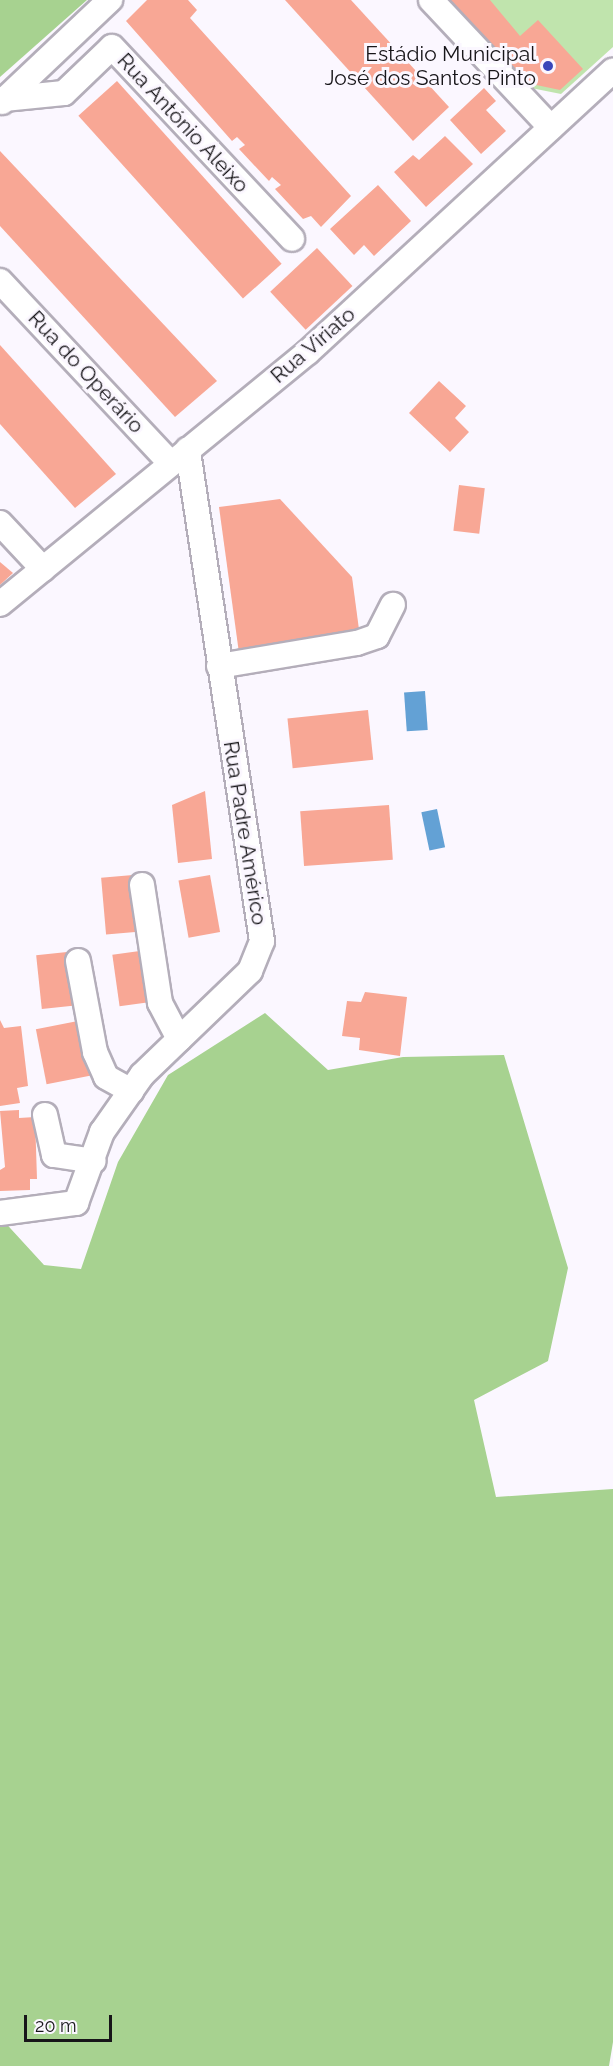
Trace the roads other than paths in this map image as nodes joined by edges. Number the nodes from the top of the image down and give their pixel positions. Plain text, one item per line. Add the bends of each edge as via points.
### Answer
1 (110, 0) edge
2 (431, 0) edge
3 (613, 71) edge
4 (2, 101) edge
5 (551, 128) junction
6 (292, 239) dead end
7 (0, 281) edge
8 (180, 457) junction
9 (0, 523) edge
10 (43, 569) junction
11 (0, 604) edge
12 (393, 605) dead end
13 (219, 666) junction
14 (142, 885) dead end
15 (78, 961) dead end
16 (179, 1040) junction
17 (131, 1091) junction
18 (45, 1114) dead end
19 (94, 1161) junction
20 (0, 1213) edge

1 - 4 street
2 - 5 street
3 - 5 street, Rua Viriato
4 - 6 street, Rua António Aleixo via 64,93 112,47
5 - 8 street, Rua Viriato via 308,352
7 - 8 street, Rua do Operário
8 - 10 street, Rua Viriato
8 - 13 street, Rua Padre Américo
9 - 10 street
10 - 11 street, Rua Viriato
12 - 13 street via 377,636 357,643
13 - 16 street, Rua Padre Américo via 262,941 250,971
14 - 16 street via 160,1003
15 - 17 street via 95,1052 106,1077
16 - 17 street, Rua Padre Américo
17 - 19 street, Rua Padre Américo via 102,1132
18 - 19 street via 54,1155
19 - 20 street, Rua Padre Américo via 76,1203

